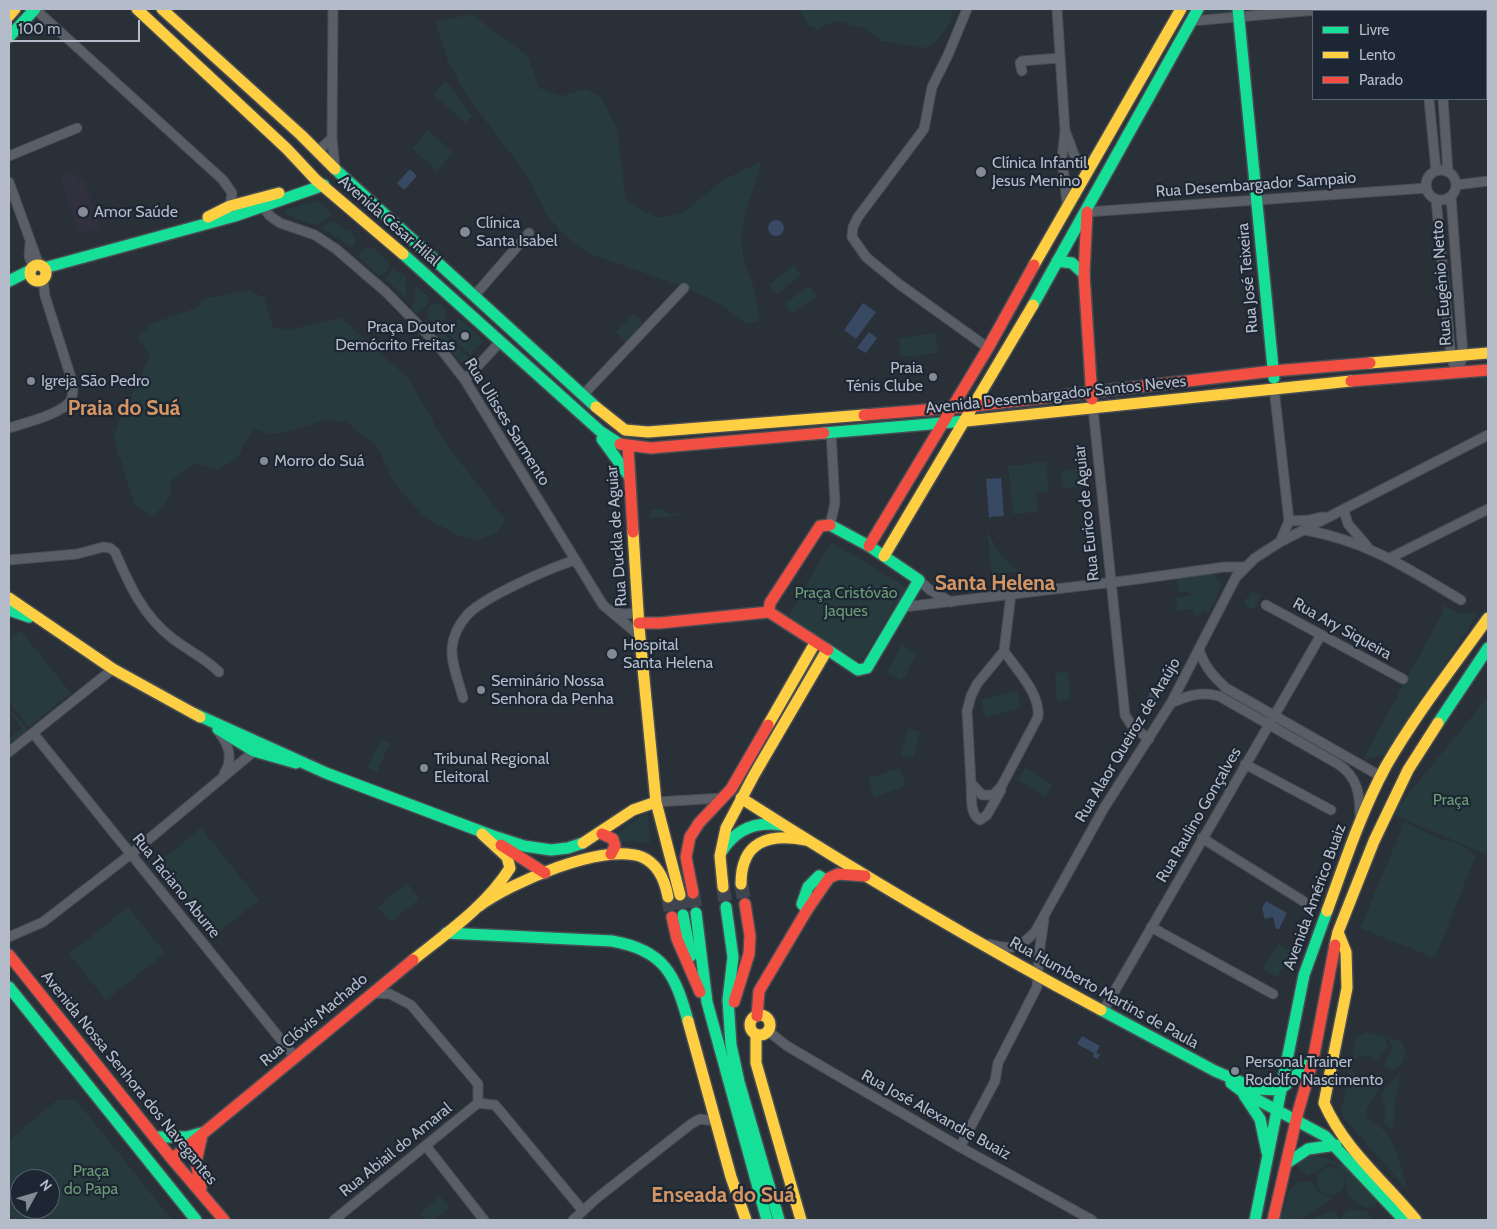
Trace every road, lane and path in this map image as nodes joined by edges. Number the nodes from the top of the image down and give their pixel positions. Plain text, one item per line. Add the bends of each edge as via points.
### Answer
1 (15, 9) edge
2 (35, 9) edge
3 (137, 9) edge
4 (162, 9) edge
5 (334, 9) edge
6 (967, 9) edge
7 (1057, 9) edge
8 (1181, 9) edge
9 (1198, 9) edge
10 (1328, 9) edge
11 (1238, 12) edge
12 (9, 16) edge
13 (1192, 21) junction
14 (1172, 26) junction
15 (9, 37) edge
16 (1059, 58) junction
17 (1022, 72) dead end
18 (1429, 100) edge
19 (1443, 100) edge
20 (77, 128) dead end
21 (1065, 131) junction
22 (1106, 137) junction
23 (332, 138) junction
24 (316, 152) junction
25 (9, 156) edge
26 (1074, 157) junction
27 (1062, 158) junction
28 (1088, 168) junction
29 (335, 169) junction
30 (1436, 171) junction
31 (1448, 172) junction
32 (1488, 181) edge
33 (9, 182) edge
34 (320, 183) junction
35 (1456, 185) junction
36 (1427, 188) junction
37 (355, 189) junction
38 (277, 193) junction
39 (1451, 197) junction
40 (1436, 199) junction
41 (1257, 200) junction
42 (1067, 204) junction
43 (230, 206) junction
44 (263, 207) junction
45 (1087, 212) junction
46 (185, 228) junction
47 (529, 233) dead end
48 (1057, 261) junction
49 (38, 273) junction
50 (1084, 274) junction
51 (9, 282) edge
52 (684, 288) dead end
53 (1445, 292) junction
54 (1458, 292) junction
55 (474, 296) junction
56 (500, 342) junction
57 (988, 348) junction
58 (1488, 353) edge
59 (1463, 356) junction
60 (1451, 357) junction
61 (1273, 370) junction
62 (1488, 370) edge
63 (1457, 372) junction
64 (465, 380) junction
65 (1274, 388) junction
66 (1092, 392) junction
67 (584, 395) junction
68 (974, 406) junction
69 (954, 407) junction
70 (1093, 408) junction
71 (584, 417) junction
72 (966, 421) junction
73 (945, 422) junction
74 (9, 428) edge
75 (648, 432) junction
76 (831, 432) junction
77 (1488, 435) edge
78 (628, 447) junction
79 (629, 476) junction
80 (1488, 509) edge
81 (1344, 510) junction
82 (1331, 516) junction
83 (1289, 521) junction
84 (830, 525) junction
85 (1304, 530) junction
86 (1342, 538) junction
87 (1280, 542) junction
88 (869, 546) junction
89 (1369, 548) junction
90 (884, 556) junction
91 (1390, 558) junction
92 (9, 560) edge
93 (575, 560) junction
94 (1246, 566) junction
95 (919, 580) junction
96 (1111, 582) junction
97 (9, 593) edge
98 (1011, 594) junction
99 (9, 598) edge
100 (1461, 600) dead end
101 (951, 602) junction
102 (1266, 605) dead end
103 (605, 608) junction
104 (904, 608) junction
105 (9, 610) edge
106 (769, 612) junction
107 (638, 618) junction
108 (1488, 618) edge
109 (42, 623) junction
110 (1321, 635) junction
111 (640, 636) junction
112 (815, 643) junction
113 (1488, 648) edge
114 (1199, 649) junction
115 (827, 650) junction
116 (1004, 651) junction
117 (113, 669) junction
118 (219, 672) dead end
119 (1403, 679) dead end
120 (463, 698) dead end
121 (1171, 704) junction
122 (193, 713) junction
123 (1274, 715) junction
124 (213, 726) junction
125 (1268, 726) junction
126 (33, 733) junction
127 (1148, 739) junction
128 (264, 743) junction
129 (254, 750) junction
130 (9, 752) edge
131 (1245, 764) junction
132 (312, 766) junction
133 (222, 777) junction
134 (737, 777) junction
135 (1382, 777) junction
136 (1006, 779) junction
137 (971, 783) junction
138 (724, 798) junction
139 (741, 798) junction
140 (656, 802) junction
141 (1331, 810) dead end
142 (1360, 821) junction
143 (782, 825) junction
144 (476, 829) junction
145 (602, 834) junction
146 (1202, 838) junction
147 (806, 840) junction
148 (1374, 841) junction
149 (131, 854) junction
150 (611, 854) junction
151 (720, 856) junction
152 (545, 873) junction
153 (869, 876) junction
154 (741, 884) tunnel mouth
155 (723, 887) tunnel mouth
156 (692, 892) tunnel mouth
157 (680, 895) tunnel mouth
158 (668, 897) tunnel mouth
159 (1303, 901) dead end
160 (745, 904) tunnel mouth
161 (478, 907) junction
162 (726, 907) tunnel mouth
163 (696, 912) tunnel mouth
164 (684, 915) tunnel mouth
165 (1045, 915) junction
166 (672, 917) tunnel mouth
167 (1151, 927) junction
168 (1338, 932) junction
169 (446, 933) junction
170 (9, 937) edge
171 (979, 942) junction
172 (9, 955) edge
173 (1332, 958) junction
174 (1304, 975) junction
175 (1038, 976) junction
176 (9, 987) edge
177 (1347, 988) junction
178 (372, 993) junction
179 (1273, 994) dead end
180 (1102, 1011) junction
181 (757, 1016) junction
182 (711, 1018) junction
183 (768, 1031) junction
184 (729, 1032) junction
185 (756, 1034) junction
186 (295, 1057) junction
187 (1313, 1060) junction
188 (1215, 1071) junction
189 (734, 1084) junction
190 (1280, 1090) junction
191 (1243, 1092) junction
192 (478, 1103) junction
193 (1276, 1110) junction
194 (112, 1114) junction
195 (1296, 1120) junction
196 (716, 1124) junction
197 (203, 1133) junction
198 (155, 1137) junction
199 (1336, 1145) junction
200 (426, 1146) junction
201 (960, 1147) junction
202 (172, 1159) junction
203 (1268, 1159) junction
204 (1287, 1163) junction
205 (204, 1196) junction
206 (583, 1211) junction
207 (196, 1220) edge
208 (224, 1220) edge
209 (334, 1220) edge
210 (484, 1220) edge
211 (573, 1220) edge
212 (746, 1220) edge
213 (767, 1220) edge
214 (779, 1220) edge
215 (801, 1220) edge
216 (1092, 1220) edge
217 (1255, 1220) edge
218 (1273, 1220) edge
219 (1404, 1220) edge
220 (1416, 1220) edge

1 - 12 main road
2 - 15 main road
2 - 43 street via 223,180 232,193
3 - 34 main road, Avenida César Hilal
4 - 24 main road, Avenida César Hilal
5 - 23 street
6 - 57 street via 928,98 924,129 868,203 852,227 852,236 866,257 898,284
7 - 16 street
8 - 14 main road
9 - 13 main road
10 - 11 street
11 - 13 street
11 - 41 main road, Rua José Teixeira
13 - 14 main road
13 - 45 main road
14 - 22 main road
16 - 17 street via 1022,60
16 - 21 street
18 - 30 street
19 - 31 street
20 - 25 street
21 - 26 street
21 - 27 street
22 - 28 main road
22 - 45 main road, Rua Eurico de Aguiar via 1082,196
23 - 24 street
23 - 29 street
24 - 29 main road, Avenida César Hilal
26 - 27 street
26 - 28 street
27 - 42 street
28 - 42 main road
29 - 37 main road, Avenida César Hilal
30 - 31 street
30 - 36 street via 1427,181
31 - 35 street
32 - 35 street
33 - 49 street via 36,254
34 - 37 main road via 339,181
34 - 38 main road
34 - 44 main road
34 - 56 main road, Avenida César Hilal via 394,245
35 - 39 street
36 - 40 street
36 - 41 street, Rua Desembargador Sampaio
37 - 55 main road, Avenida César Hilal
38 - 43 main road
38 - 44 main road via 264,201
39 - 40 street
39 - 54 street, Rua Eugênio Netto
40 - 53 street, Rua Eugênio Netto
41 - 45 street, Rua Desembargador Sampaio
41 - 61 main road, Rua José Teixeira
42 - 57 main road
43 - 46 main road
44 - 46 main road
44 - 64 street, Rua Ulisses Sarmento via 280,223 315,235 336,249 386,292 437,344
45 - 48 main road
45 - 50 main road, Rua Eurico de Aguiar
46 - 49 main road via 70,263 58,270
47 - 55 street
48 - 50 main road via 1072,263
48 - 68 main road
49 - 51 main road
49 - 74 street via 73,384 70,401 61,410
50 - 66 main road, Rua Eurico de Aguiar
52 - 67 street
53 - 54 street
53 - 60 street, Rua Eugênio Netto
54 - 59 street, Rua Eugênio Netto
55 - 67 main road, Avenida César Hilal
56 - 64 street
56 - 71 main road, Avenida César Hilal
57 - 69 main road
58 - 59 main road, Avenida Desembargador Santos Neves
59 - 60 main road, Avenida Desembargador Santos Neves
59 - 63 street, Rua Eugênio Netto
60 - 61 main road, Avenida Desembargador Santos Neves
60 - 63 street, Rua Eugênio Netto
61 - 65 main road, Rua José Teixeira
61 - 66 main road, Avenida Desembargador Santos Neves
62 - 63 main road, Avenida Desembargador Santos Neves
63 - 65 main road, Avenida Desembargador Santos Neves
64 - 93 street, Rua Ulisses Sarmento
65 - 70 main road, Avenida Desembargador Santos Neves
65 - 83 street, Rua José Teixeira
66 - 68 main road, Avenida Desembargador Santos Neves
66 - 70 main road, Rua Eurico de Aguiar
67 - 75 main road, Avenida César Hilal via 617,426 632,432
68 - 69 main road, Avenida Desembargador Santos Neves
68 - 72 main road
69 - 73 main road
69 - 75 main road, Avenida Desembargador Santos Neves
70 - 72 main road, Avenida Desembargador Santos Neves
70 - 96 street, Rua Eurico de Aguiar
71 - 78 main road, Avenida César Hilal via 608,437
71 - 79 main road
72 - 73 main road, Avenida Desembargador Santos Neves
72 - 90 main road
73 - 76 main road, Avenida Desembargador Santos Neves
73 - 88 main road
75 - 78 main road via 630,438
76 - 78 main road, Avenida Desembargador Santos Neves via 651,448
76 - 84 street via 835,503
77 - 81 street
78 - 79 main road, Rua Duckla de Aguiar
79 - 107 main road, Rua Duckla de Aguiar
80 - 91 street
81 - 82 street
81 - 89 street via 1348,524
82 - 83 street
82 - 85 street, Rua Alaor Queiroz de Araújo
82 - 86 street via 1335,530
83 - 87 street, Rua José Teixeira
84 - 88 main road
84 - 106 main road via 820,526 770,603
85 - 86 street
85 - 87 street, Rua Alaor Queiroz de Araújo
86 - 89 street
87 - 94 street, Rua Alaor Queiroz de Araújo
88 - 90 main road
89 - 91 street
90 - 95 main road
91 - 100 street
92 - 118 street via 110,548 145,611 172,639
93 - 103 street, Rua Ulisses Sarmento
93 - 120 street via 481,604 460,623 452,650
94 - 96 street
94 - 114 street, Rua Alaor Queiroz de Araújo via 1236,578
95 - 101 street
95 - 104 main road
96 - 98 street
96 - 127 street, Rua Eurico de Aguiar via 1125,715 1132,726
97 - 99 main road
98 - 101 street
98 - 116 street
99 - 109 main road
101 - 104 street
102 - 110 street, Rua Ary Siqueira
103 - 107 street
103 - 111 street, Rua Ulisses Sarmento
104 - 115 main road via 867,668 858,670
105 - 109 main road
106 - 107 main road, Rua Duckla de Aguiar via 660,623
106 - 112 main road
107 - 111 main road, Rua Duckla de Aguiar
108 - 135 main road, Avenida Américo Buaiz via 1427,702
109 - 117 main road
110 - 119 street, Rua Ary Siqueira
110 - 123 street, Rua Raulino Gonçalves
111 - 140 main road, Rua Duckla de Aguiar
112 - 115 main road
112 - 134 main road
113 - 148 main road via 1408,770
114 - 121 street, Rua Alaor Queiroz de Araújo
114 - 123 street via 1202,661 1226,688
115 - 139 main road
116 - 136 street via 1040,708
116 - 137 street via 971,696 967,711
117 - 122 main road
117 - 126 street
121 - 125 street via 1193,694 1208,693 1219,696
121 - 127 street, Rua Alaor Queiroz de Araújo
122 - 124 main road
122 - 128 main road
123 - 125 street, Rua Raulino Gonçalves
123 - 135 street
124 - 129 main road
124 - 133 street via 230,754 230,762
125 - 131 street, Rua Raulino Gonçalves
125 - 142 street via 1347,770 1360,798
126 - 130 street
126 - 149 street, Rua Taciano Aburre
127 - 165 street, Rua Alaor Queiroz de Araújo via 1104,808
128 - 129 street
128 - 132 main road
129 - 132 main road via 276,759
129 - 133 street
131 - 141 street
131 - 146 street, Rua Raulino Gonçalves
132 - 144 main road
133 - 149 street
134 - 138 main road
134 - 139 main road via 736,790
135 - 142 main road, Avenida Américo Buaiz
135 - 148 main road via 1392,789
136 - 137 street via 997,792 988,796 978,794
136 - 137 street via 987,815 980,820 973,810
138 - 140 street
138 - 156 main road via 699,823 688,844 686,857
139 - 143 main road, Rua Humberto Martins de Paula
139 - 151 main road via 726,828
140 - 145 main road via 638,808
140 - 157 main road, Rua Duckla de Aguiar
142 - 174 main road, Avenida Américo Buaiz
143 - 147 main road, Rua Humberto Martins de Paula
143 - 151 main road via 762,823 742,830 726,844
144 - 145 main road via 534,848 553,850 574,847
144 - 152 main road
144 - 161 main road via 510,862 505,877
145 - 150 main road via 613,838 615,846
146 - 159 street
146 - 167 street, Rua Raulino Gonçalves
147 - 153 main road, Rua Humberto Martins de Paula
147 - 154 main road via 783,837 768,839 755,846 742,860
148 - 168 main road
149 - 170 street via 43,922
149 - 186 street, Rua Taciano Aburre
150 - 152 main road
150 - 158 main road via 631,853 649,860 663,878
151 - 155 main road
152 - 161 main road via 506,888
153 - 171 main road, Rua Humberto Martins de Paula
153 - 181 main road via 838,874 827,881 806,910 759,991
160 - 184 main road via 750,954
161 - 169 main road, Rua Clóvis Machado
162 - 184 main road via 733,957 728,1000
163 - 182 main road via 704,988
164 - 182 main road via 691,954
165 - 171 street, Rua Alaor Queiroz de Araújo via 1035,932 1014,949
165 - 175 street, Rua Alaor Queiroz de Araújo
166 - 182 main road via 677,939
167 - 179 street
167 - 180 street, Rua Raulino Gonçalves
168 - 173 main road
168 - 177 main road via 1346,952
169 - 178 main road, Rua Clóvis Machado
169 - 196 main road via 612,940 634,945 652,954 669,969 679,989
171 - 175 main road, Rua Humberto Martins de Paula
172 - 198 main road, Avenida Nossa Senhora dos Navegantes
173 - 174 main road via 1315,960
173 - 177 main road via 1340,960 1343,965
173 - 187 main road
174 - 190 main road, Avenida Américo Buaiz
175 - 180 main road, Rua Humberto Martins de Paula
175 - 201 street, Rua Alaor Queiroz de Araújo via 1033,998 998,1063 995,1080
176 - 194 main road
177 - 220 main road via 1324,1103 1330,1121 1355,1154
178 - 186 main road, Rua Clóvis Machado
178 - 192 street via 390,994 411,1005 478,1084
180 - 188 main road, Rua Humberto Martins de Paula
181 - 183 main road via 768,1020
181 - 185 main road via 750,1024
182 - 189 main road
183 - 185 main road via 763,1035
183 - 201 street, Rua José Alexandre Buaiz via 787,1046
184 - 189 main road
185 - 215 main road via 756,1063
186 - 197 main road, Rua Clóvis Machado
187 - 190 main road
187 - 195 main road
188 - 190 main road, Rua Humberto Martins de Paula via 1257,1089
188 - 191 main road, Rua Humberto Martins de Paula
189 - 213 main road
189 - 214 main road
190 - 193 main road, Avenida Américo Buaiz
191 - 193 main road, Rua Humberto Martins de Paula
191 - 203 main road via 1260,1119
192 - 200 street, Rua Abiail do Amaral
192 - 206 street via 495,1105
193 - 195 main road, Rua Humberto Martins de Paula
193 - 203 main road, Avenida Américo Buaiz
194 - 202 main road via 150,1149
194 - 207 main road
195 - 199 main road, Rua Humberto Martins de Paula
195 - 204 main road
196 - 206 street via 700,1119 692,1124
196 - 212 main road
197 - 198 main road
197 - 202 main road, Rua Clóvis Machado
197 - 205 main road via 195,1170
198 - 202 main road, Avenida Nossa Senhora dos Navegantes
199 - 204 main road via 1308,1149
199 - 219 main road, Rua Humberto Martins de Paula
200 - 209 street, Rua Abiail do Amaral
200 - 210 street
201 - 216 street, Rua José Alexandre Buaiz
202 - 205 main road, Avenida Nossa Senhora dos Navegantes
203 - 217 main road, Avenida Américo Buaiz
204 - 218 main road
205 - 208 main road, Avenida Nossa Senhora dos Navegantes
206 - 211 street

